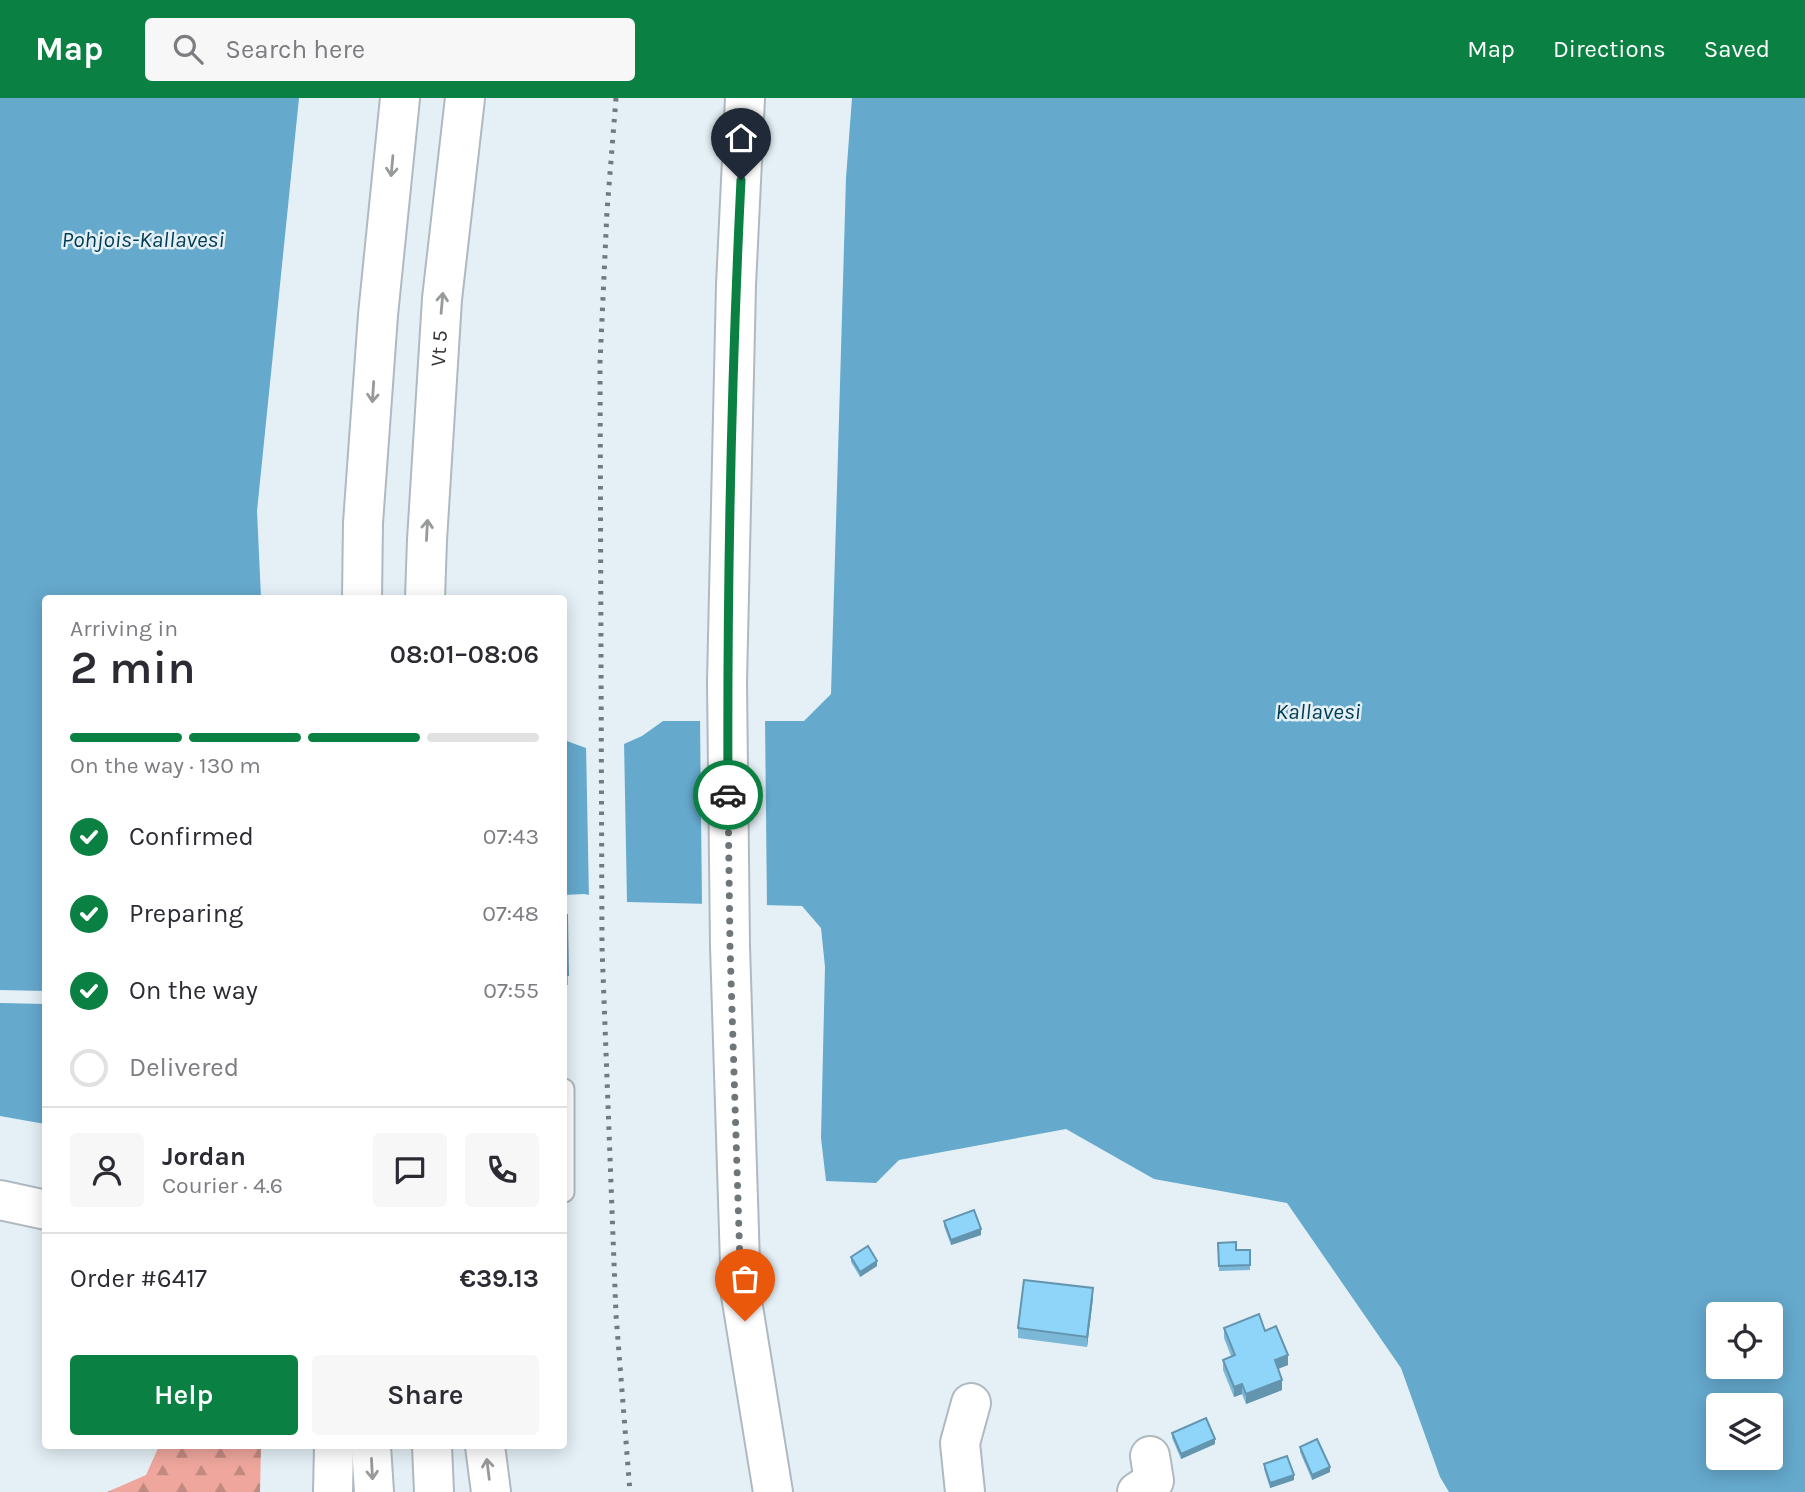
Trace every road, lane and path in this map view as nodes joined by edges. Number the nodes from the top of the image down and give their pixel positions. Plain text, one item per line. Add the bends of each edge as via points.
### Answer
1 (400, 98) edge
2 (465, 98) edge
3 (745, 98) edge
4 (362, 595) edge
5 (425, 595) edge
6 (0, 1199) edge
7 (42, 1209) edge
8 (971, 1403) dead end
9 (334, 1449) edge
10 (371, 1449) edge
11 (432, 1449) edge
12 (485, 1449) edge
13 (1150, 1456) dead end
14 (333, 1492) edge
15 (374, 1492) edge
16 (434, 1492) edge
17 (491, 1492) edge
18 (774, 1492) edge
19 (965, 1492) edge
20 (1138, 1492) edge

1 -> 4 main road via 376,343
5 -> 2 main road, Vt 5 via 442,299
3 - 18 main road via 727,682 730,946 741,1295
6 - 7 main road
8 - 19 main road via 960,1443
9 - 14 main road
10 -> 15 main road
11 - 16 main road
17 -> 12 main road
13 - 20 main road via 1153,1481

